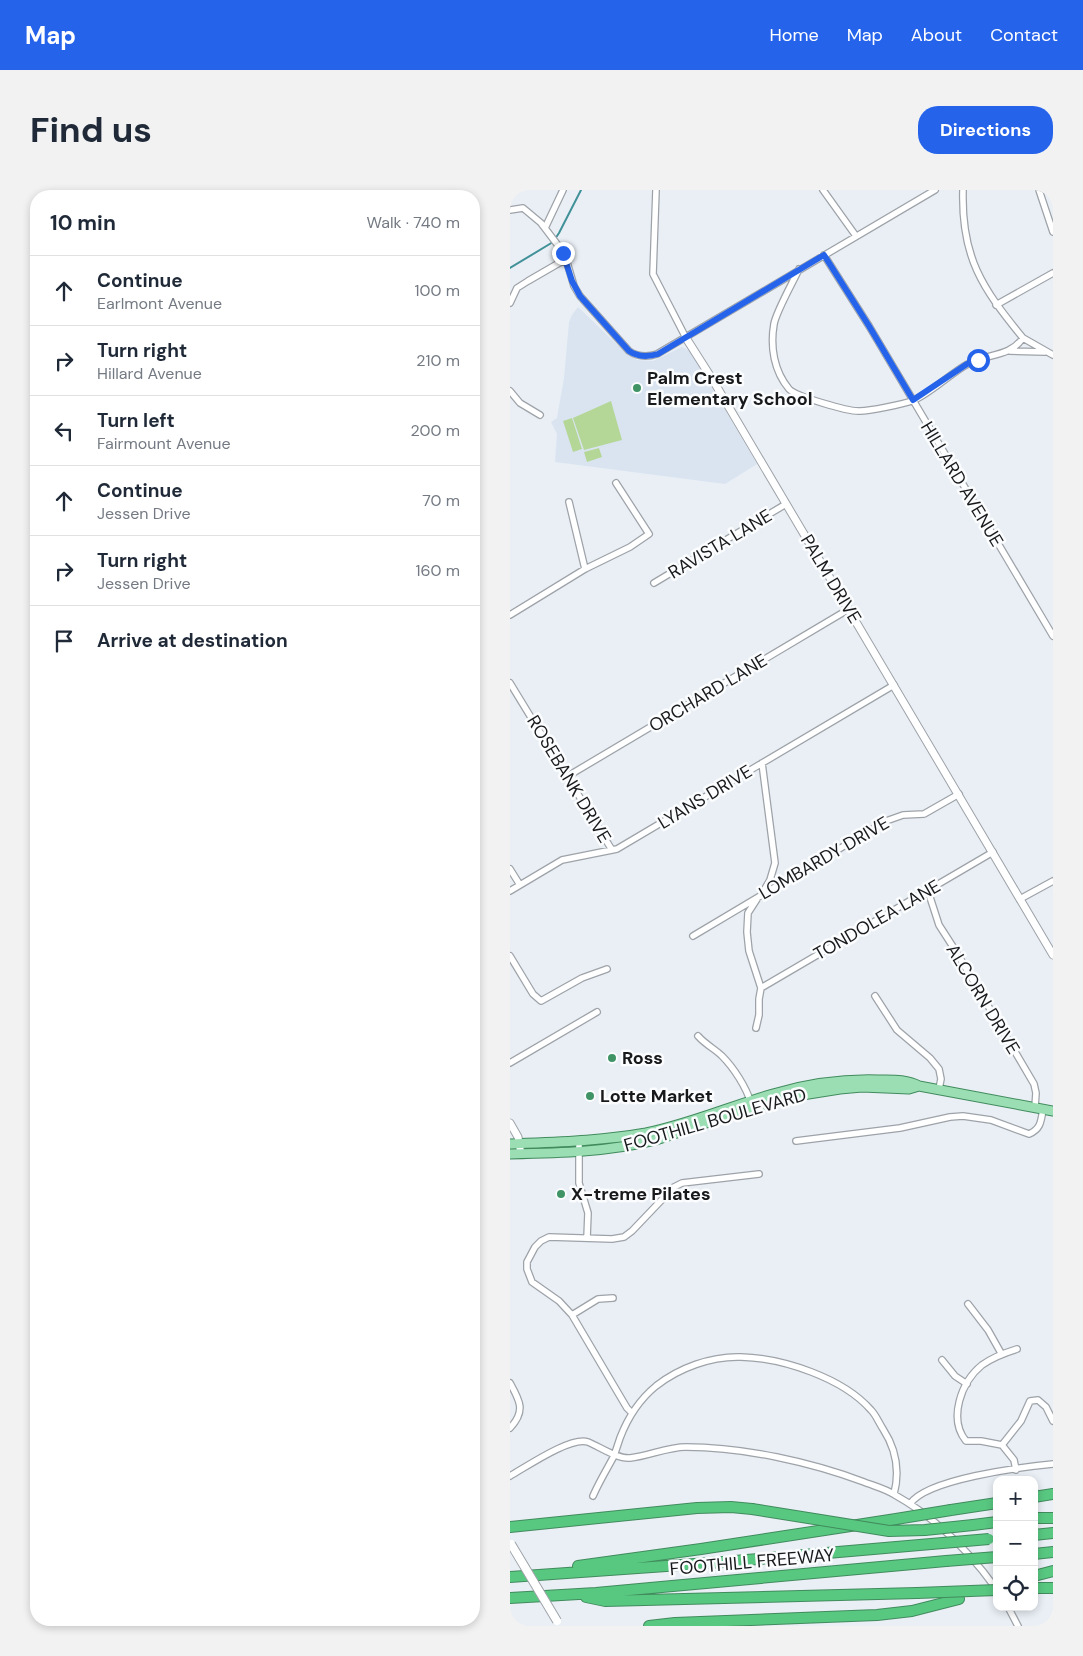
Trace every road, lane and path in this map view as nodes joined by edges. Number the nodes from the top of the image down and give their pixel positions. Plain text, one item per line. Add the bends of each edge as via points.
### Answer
1 (563, 190) edge
2 (656, 190) edge
3 (823, 190) edge
4 (935, 190) edge
5 (963, 190) edge
6 (1038, 190) edge
7 (510, 210) edge
8 (545, 228) junction
9 (1053, 232) edge
10 (856, 236) junction
11 (824, 255) junction
12 (566, 259) junction
13 (799, 269) junction
14 (1053, 273) edge
15 (510, 303) edge
16 (996, 305) junction
17 (686, 338) junction
18 (1023, 338) junction
19 (1010, 351) junction
20 (1051, 354) edge
21 (510, 391) edge
22 (913, 400) junction
23 (540, 416) dead end
24 (616, 483) dead end
25 (569, 502) dead end
26 (786, 504) junction
27 (585, 569) junction
28 (654, 583) dead end
29 (849, 609) junction
30 (510, 615) edge
31 (1053, 636) edge
32 (510, 683) edge
33 (894, 685) junction
34 (762, 763) junction
35 (568, 776) junction
36 (959, 794) junction
37 (612, 850) junction
38 (993, 852) junction
39 (510, 869) edge
40 (1053, 880) edge
41 (520, 885) junction
42 (510, 891) edge
43 (928, 891) junction
44 (762, 894) junction
45 (1020, 899) junction
46 (693, 936) dead end
47 (1053, 955) edge
48 (510, 956) edge
49 (607, 969) dead end
50 (762, 988) junction
51 (875, 996) dead end
52 (597, 1012) dead end
53 (756, 1028) dead end
54 (698, 1036) dead end
55 (510, 1063) edge
56 (939, 1089) junction
57 (752, 1104) junction
58 (1039, 1108) junction
59 (1053, 1111) edge
60 (510, 1123) edge
61 (697, 1123) junction
62 (579, 1141) junction
63 (796, 1141) dead end
64 (515, 1144) edge
65 (579, 1151) junction
66 (510, 1154) edge
67 (521, 1154) junction
68 (759, 1174) dead end
69 (587, 1238) junction
70 (613, 1298) dead end
71 (968, 1304) dead end
72 (572, 1315) junction
73 (1017, 1349) dead end
74 (1001, 1353) junction
75 (942, 1360) dead end
76 (510, 1383) edge
77 (966, 1384) junction
78 (632, 1412) junction
79 (1053, 1421) edge
80 (510, 1428) edge
81 (1002, 1445) junction
82 (615, 1454) junction
83 (1053, 1464) edge
84 (1016, 1470) junction
85 (510, 1476) edge
86 (894, 1494) junction
87 (1053, 1494) edge
88 (593, 1496) dead end
89 (1038, 1496) edge
90 (910, 1504) junction
91 (993, 1504) edge
92 (1038, 1518) edge
93 (1053, 1518) edge
94 (993, 1522) edge
95 (510, 1527) edge
96 (1053, 1533) edge
97 (1038, 1535) edge
98 (993, 1538) edge
99 (511, 1544) edge
100 (1053, 1552) edge
101 (1038, 1554) edge
102 (993, 1557) edge
103 (1053, 1572) edge
104 (510, 1575) edge
105 (1038, 1575) edge
106 (993, 1584) edge
107 (1038, 1588) edge
108 (1052, 1588) edge
109 (993, 1589) edge
110 (993, 1590) edge
111 (576, 1594) junction
112 (510, 1598) edge
113 (1010, 1611) edge
114 (557, 1621) dead end
115 (649, 1626) edge
116 (1018, 1626) edge

1 - 8 street
2 - 17 street, PALM DRIVE via 653,274
3 - 10 street
4 - 10 street
5 - 16 street via 969,250 983,285
6 - 9 street
7 - 8 street via 523,208
8 - 12 street
10 - 11 street
11 - 13 street
11 - 22 street, HILLARD AVENUE
12 - 15 street via 517,288
12 - 17 street via 580,296 635,355 658,354
13 - 17 street
13 - 22 street via 774,323 774,363 790,391 860,412
14 - 16 street
16 - 18 street
17 - 26 street, PALM DRIVE
18 - 19 street
18 - 20 street
19 - 20 street
19 - 22 street via 967,364
21 - 23 street via 520,403
22 - 31 street, HILLARD AVENUE
24 - 27 street via 649,534
25 - 27 street
26 - 28 street, RAVISTA LANE
26 - 29 street, PALM DRIVE
27 - 30 street
29 - 33 street, PALM DRIVE
29 - 35 street, ORCHARD LANE
32 - 35 street, ROSEBANK DRIVE
33 - 34 street, LYANS DRIVE
33 - 36 street, PALM DRIVE
34 - 37 street, LYANS DRIVE via 617,850
34 - 44 street via 775,864
35 - 37 street, ROSEBANK DRIVE
36 - 38 street, PALM DRIVE
36 - 44 street, LOMBARDY DRIVE via 924,814 903,815 886,821
37 - 41 street, LYANS DRIVE via 562,860
38 - 43 street, TONDOLEA LANE
38 - 45 street, PALM DRIVE
39 - 41 street
40 - 45 street
41 - 42 street, LYANS DRIVE
43 - 50 street, TONDOLEA LANE
43 - 58 street, ALCORN DRIVE via 943,933 1034,1084
44 - 46 street, LOMBARDY DRIVE
44 - 50 street via 749,909 748,932 749,951
45 - 47 street, PALM DRIVE
48 - 49 street via 533,994 541,1001 582,978
50 - 53 street
51 - 56 street via 897,1030 939,1069
52 - 55 street
54 - 57 street via 728,1062
56 - 57 main road, FOOTHILL BOULEVARD via 894,1080 834,1082 795,1089
56 - 58 main road, FOOTHILL BOULEVARD
57 - 61 main road, FOOTHILL BOULEVARD
58 - 59 main road, FOOTHILL BOULEVARD
58 - 63 street via 1040,1126 1029,1134 991,1120 963,1116 900,1128
60 - 64 street
61 - 62 main road, FOOTHILL BOULEVARD
61 - 65 main road, FOOTHILL BOULEVARD via 640,1144
62 - 64 main road, FOOTHILL BOULEVARD
62 - 65 street
64 - 67 street
65 - 67 main road, FOOTHILL BOULEVARD
65 - 69 street via 579,1183 588,1213
66 - 67 main road, FOOTHILL BOULEVARD
68 - 69 street via 682,1183 674,1187 624,1237
69 - 72 street via 554,1236 544,1239 532,1250 528,1262 532,1282 559,1301
70 - 72 street via 598,1299
71 - 74 street
72 - 78 street
73 - 74 street
74 - 77 street via 981,1366
75 - 77 street
76 - 80 street via 518,1398 520,1414
77 - 81 street via 957,1412 962,1435 966,1441
78 - 82 street
78 - 86 street via 656,1386 690,1366 704,1362 741,1357 800,1368 838,1384 872,1410 894,1452 898,1470
79 - 81 street via 1038,1400 1030,1401 1021,1421
81 - 84 street via 1014,1460
82 - 85 street via 588,1442 577,1441
82 - 86 street via 627,1458 684,1447 724,1449 818,1467
82 - 88 street
83 - 84 street
84 - 90 street via 947,1482 918,1495
86 - 90 street
87 - 89 highway
90 - 106 street via 950,1535
91 - 104 highway, bridge
92 - 93 highway
94 - 95 highway, bridge via 889,1532 731,1507
96 - 97 highway
98 - 104 highway, FOOTHILL FREEWAY, bridge via 722,1562
99 - 114 main road, bridge
100 - 101 highway
102 - 111 highway, FOOTHILL FREEWAY, bridge
103 - 105 highway
107 - 108 highway
109 - 111 highway, bridge via 605,1602
110 - 115 highway, bridge via 912,1611 877,1616
111 - 112 highway, FOOTHILL FREEWAY
113 - 116 street

